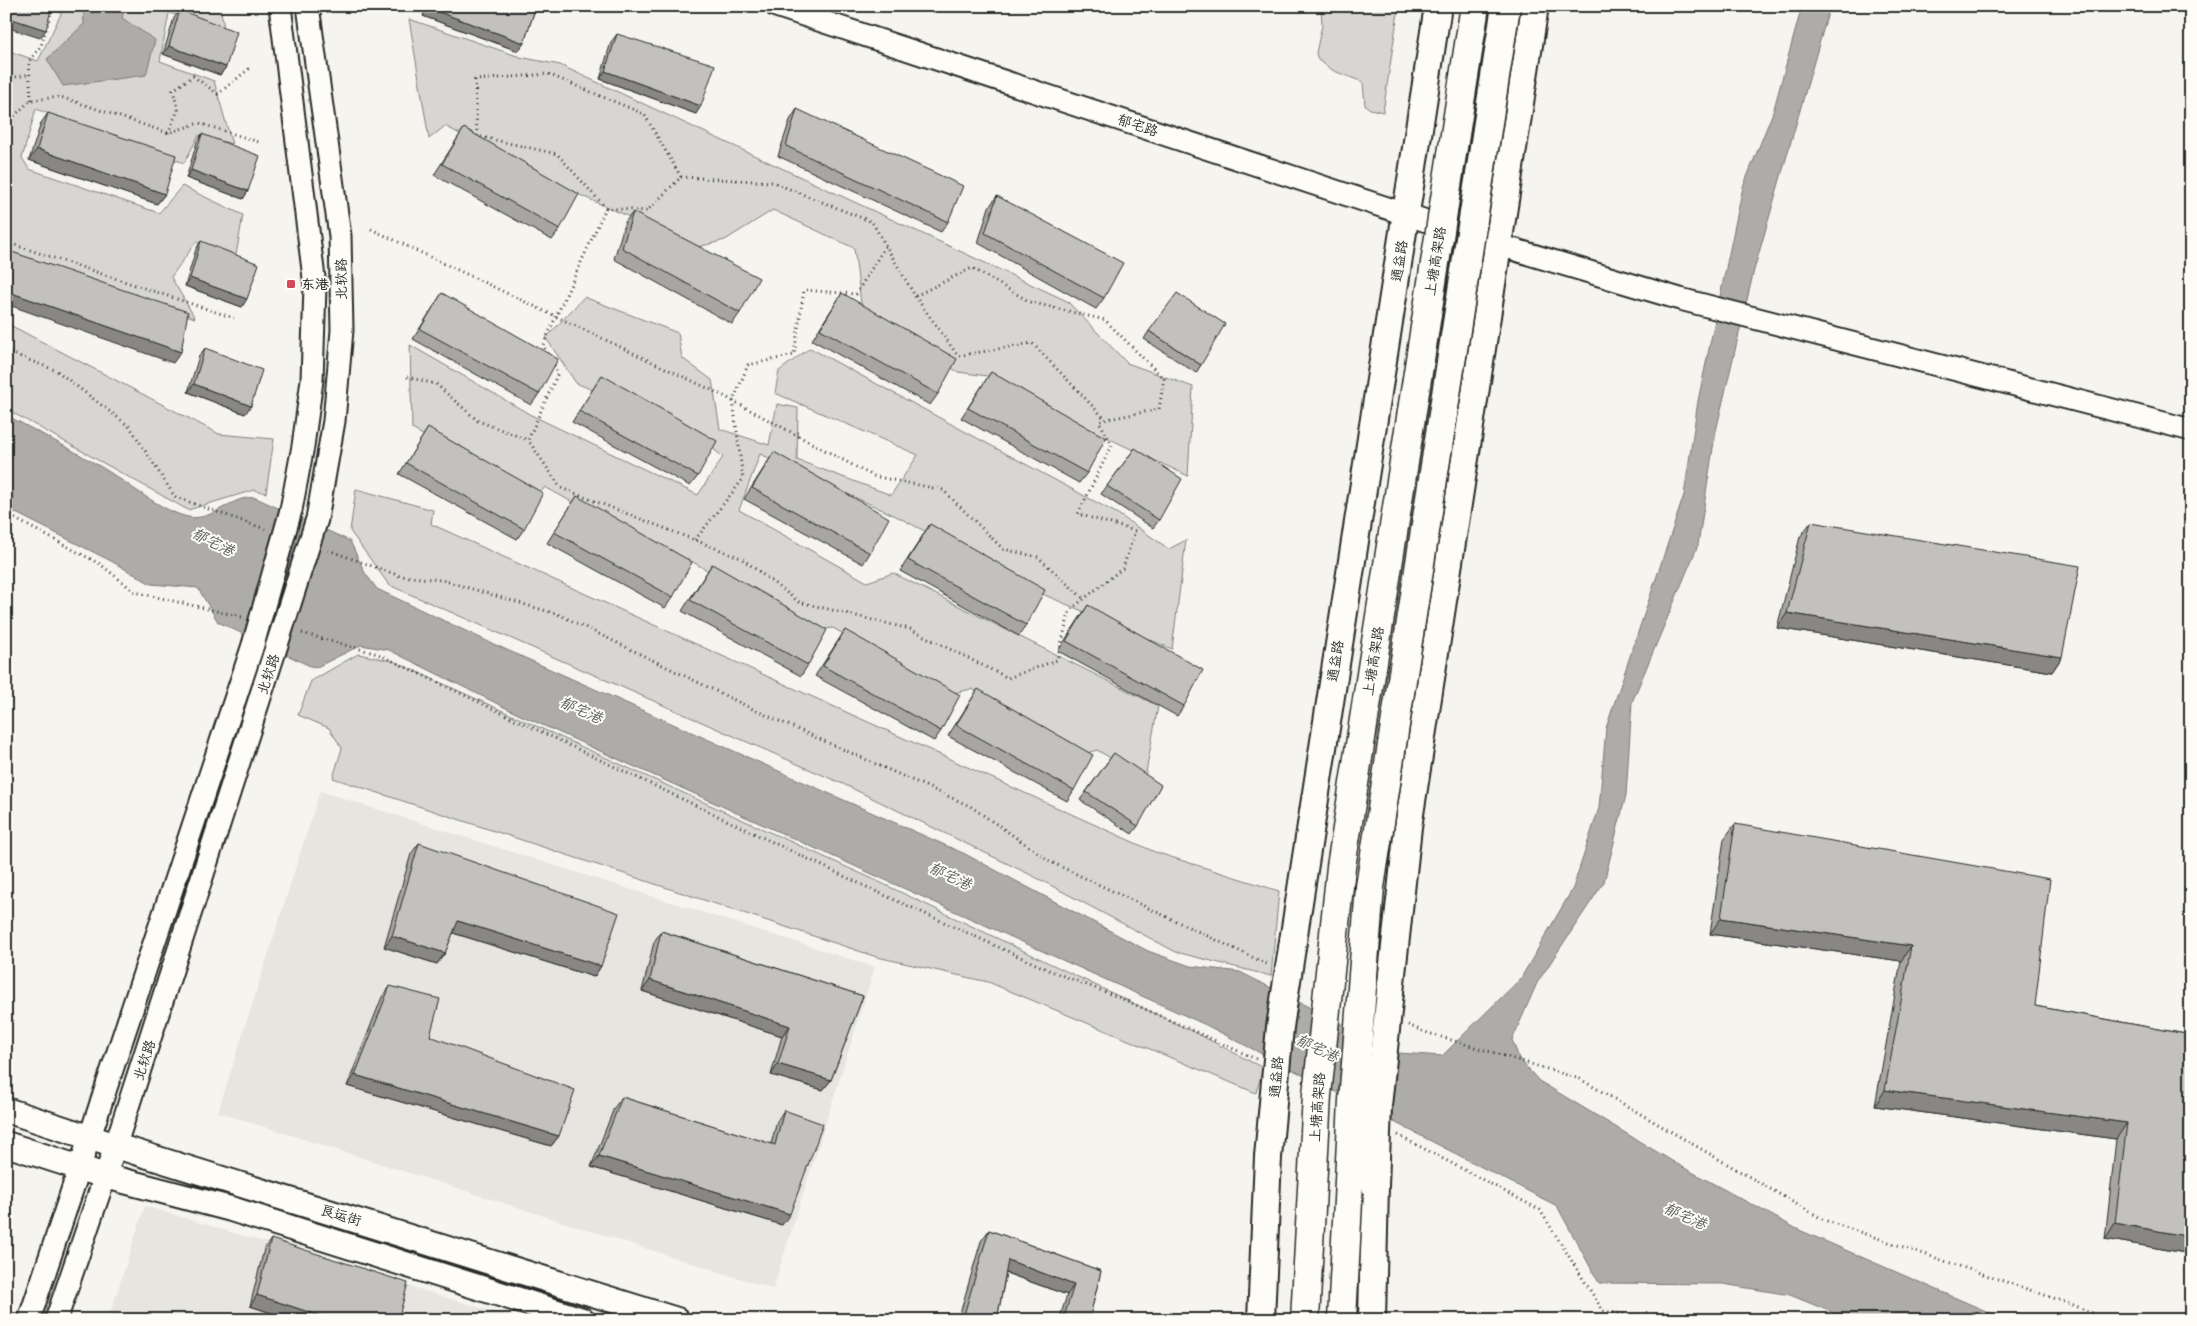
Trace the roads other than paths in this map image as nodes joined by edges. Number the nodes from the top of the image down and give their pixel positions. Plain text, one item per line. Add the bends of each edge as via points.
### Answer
1 (280, 6) edge
2 (308, 6) edge
3 (776, 6) edge
4 (1438, 6) edge
5 (1475, 6) edge
6 (1506, 6) edge
7 (1535, 6) edge
8 (1406, 214) junction
9 (1498, 245) junction
10 (2191, 430) edge
11 (6, 1110) edge
12 (90, 1137) junction
13 (6, 1144) edge
14 (116, 1146) junction
15 (80, 1166) junction
16 (105, 1176) junction
17 (29, 1320) edge
18 (56, 1320) edge
19 (582, 1320) edge
20 (677, 1320) edge
21 (1261, 1320) edge
22 (1305, 1320) edge
23 (1342, 1320) edge
24 (1372, 1320) edge

1 - 12 street, 北软路, bridge via 315,286 312,380 303,446 291,510 253,645
2 - 14 street, 北软路, bridge via 340,236 342,320 334,420 317,519
3 - 8 street, 郁宅路
4 - 8 main road, 通益路
5 - 22 highway, 上塘高架路, bridge via 1341,867 1317,1095
6 - 23 highway, bridge via 1370,887 1353,1101
7 - 9 main road
8 - 9 street, 郁宅路
8 - 21 main road, 通益路, bridge via 1314,791 1280,1027 1268,1157
9 - 10 street, 郁宅路 via 1680,299
9 - 24 main road, bridge via 1408,827 1378,1106
11 - 12 main road, 良运街
12 - 14 main road, 良运街
12 - 15 street, 北软路
13 - 15 main road, 良运街
14 - 16 street, 北软路
14 - 20 main road, 良运街
15 - 16 main road, 良运街
15 - 17 street, 北软路
16 - 18 street, 北软路
16 - 19 main road, 良运街 via 231,1209

